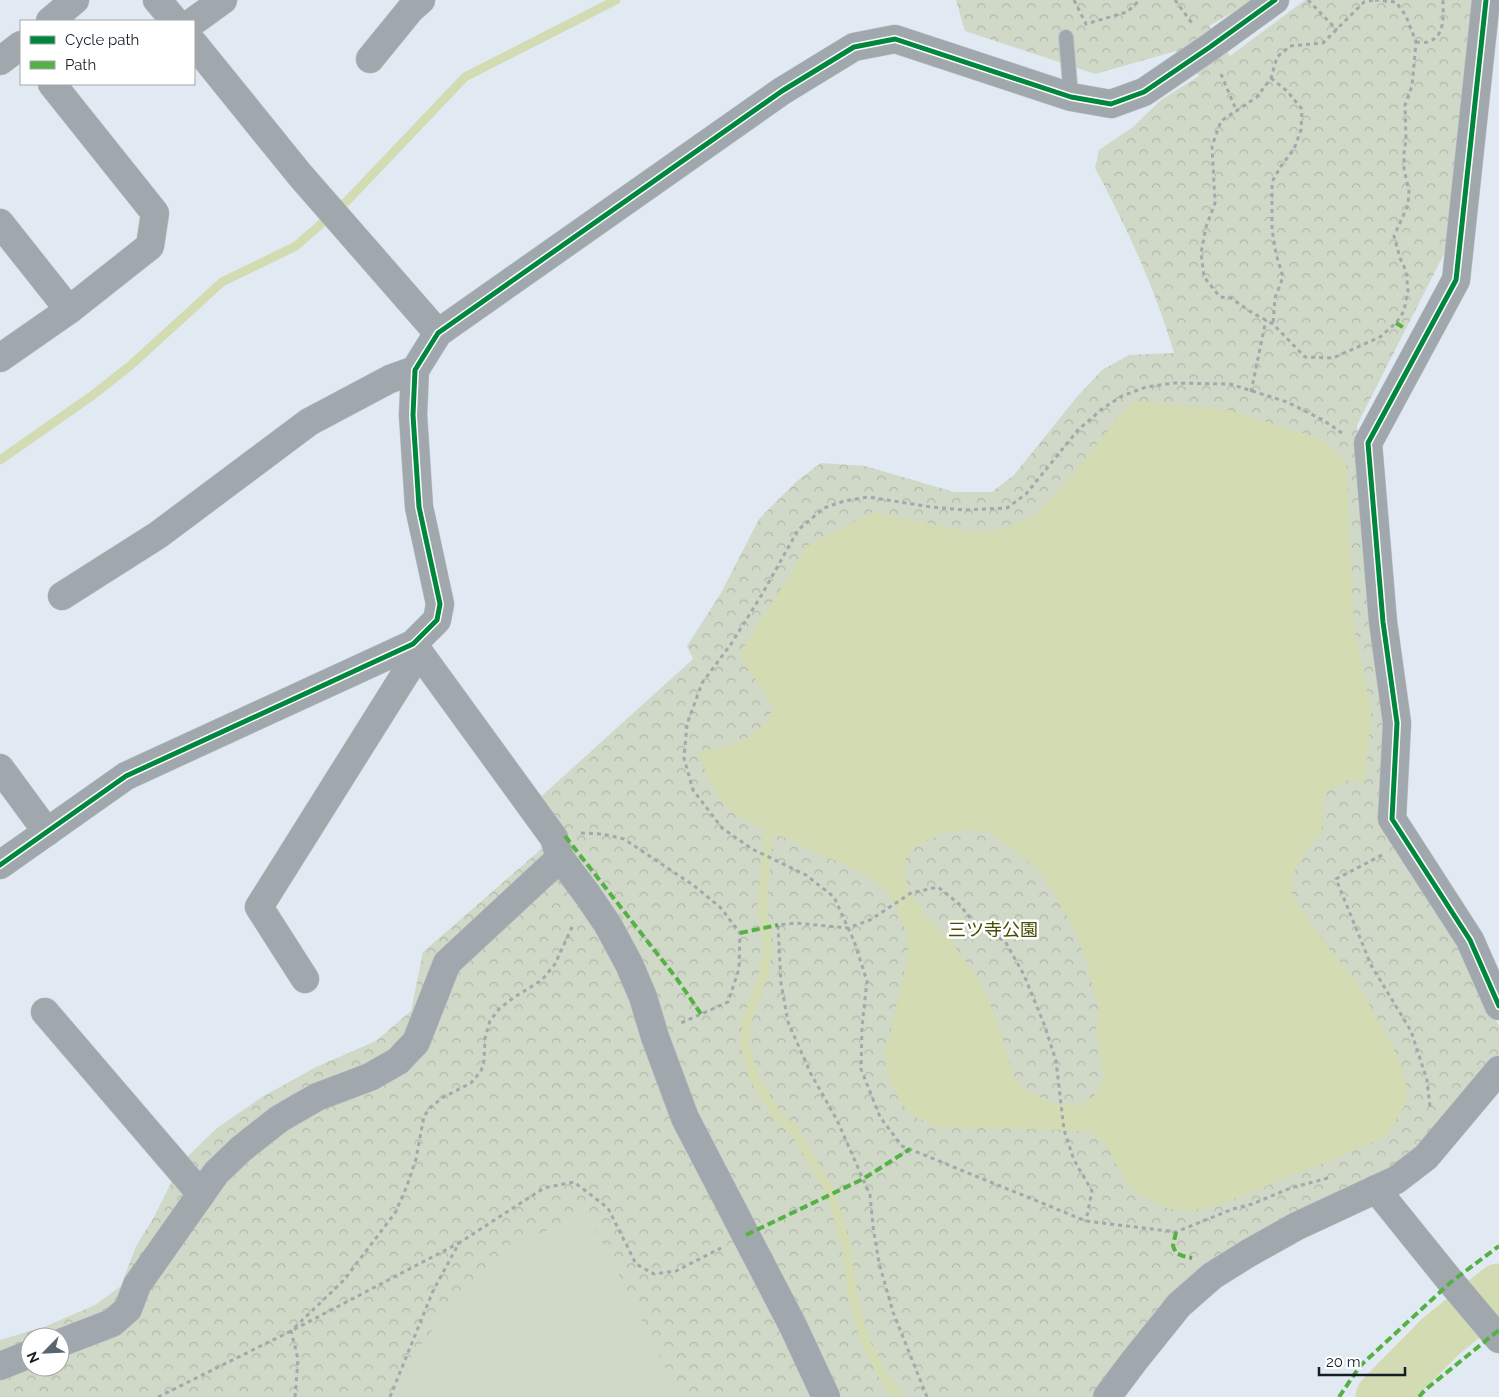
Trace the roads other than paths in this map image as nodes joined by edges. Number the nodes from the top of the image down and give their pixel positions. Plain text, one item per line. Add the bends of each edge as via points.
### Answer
1 (75, 0) edge
2 (157, 0) edge
3 (223, 0) edge
4 (421, 0) edge
5 (1275, 0) edge
6 (1486, 0) edge
7 (51, 20) edge
8 (174, 20) edge
9 (195, 20) edge
10 (1066, 37) dead end
11 (195, 45) edge
12 (20, 47) edge
13 (370, 59) dead end
14 (0, 62) edge
15 (53, 85) edge
16 (1071, 97) junction
17 (0, 223) edge
18 (69, 310) junction
19 (438, 333) junction
20 (0, 358) edge
21 (415, 370) junction
22 (62, 596) dead end
23 (416, 648) junction
24 (0, 768) edge
25 (47, 832) junction
26 (557, 848) junction
27 (0, 865) edge
28 (305, 979) dead end
29 (1499, 1006) edge
30 (45, 1012) dead end
31 (1499, 1070) edge
32 (1376, 1190) junction
33 (201, 1194) junction
34 (1491, 1330) edge
35 (70, 1339) edge
36 (20, 1358) edge
37 (0, 1366) edge
38 (826, 1397) edge
39 (1107, 1397) edge

1 - 7 street
2 - 8 street
3 - 9 street
4 - 13 street
5 - 16 street via 1144,92 1111,104
6 - 29 street via 1456,280 1368,443 1382,622 1397,723 1392,819 1470,940
10 - 16 lane
11 - 19 street via 300,175
12 - 14 street
15 - 18 street via 155,213 150,246
16 - 19 street via 895,39 854,47 782,91
17 - 18 street
18 - 20 street
19 - 21 street
21 - 22 street via 390,379 309,422 158,535
21 - 23 street via 413,415 419,506 440,604 437,620
23 - 25 street via 126,776
23 - 26 street
23 - 28 street via 259,907
24 - 25 street
25 - 27 street
26 - 33 street via 447,963 416,1042 398,1061 370,1077 317,1097 279,1119 216,1173
26 - 38 street via 608,925 629,964 685,1118 793,1326
30 - 33 street
31 - 32 street via 1426,1157 1396,1180
32 - 34 street
32 - 39 street via 1297,1226 1212,1276 1179,1305
33 - 35 street via 137,1285 128,1309 112,1323
36 - 37 street

